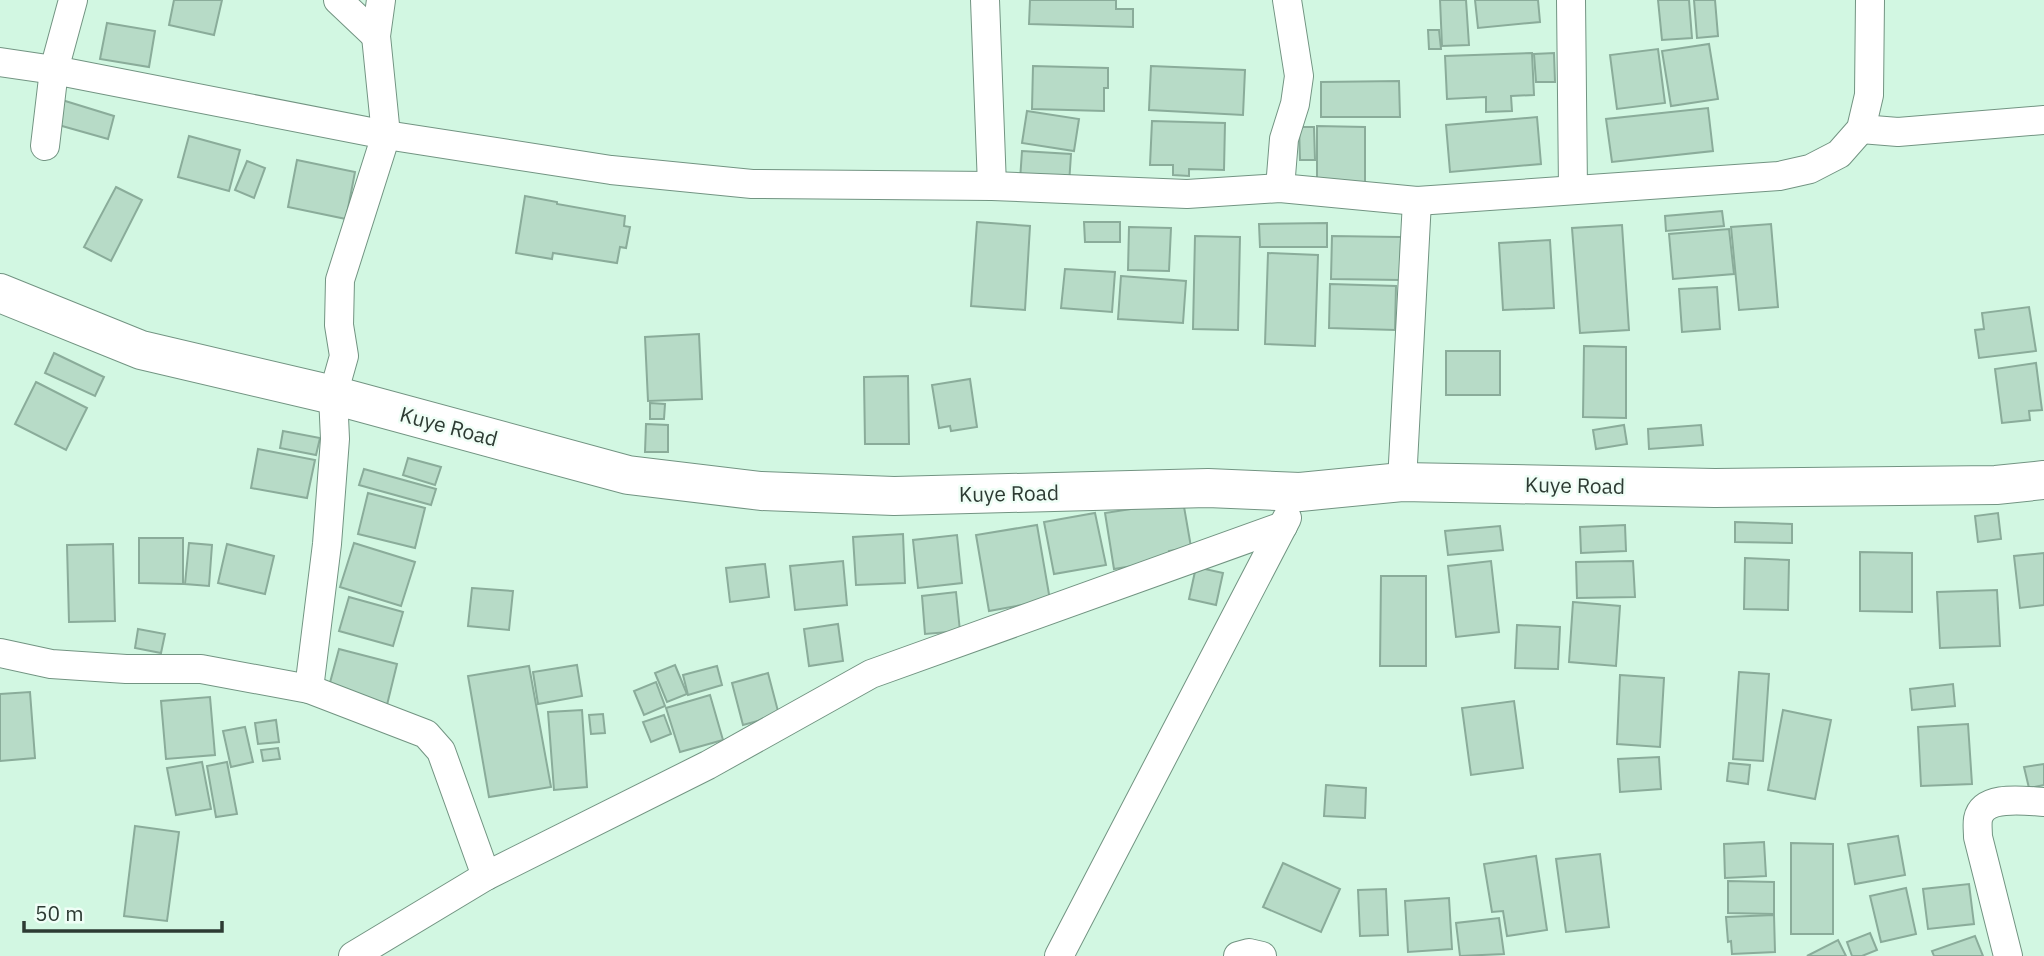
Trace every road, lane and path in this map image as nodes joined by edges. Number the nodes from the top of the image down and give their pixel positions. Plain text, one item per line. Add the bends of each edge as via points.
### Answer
1 (73, 0) edge
2 (338, 0) edge
3 (381, 0) edge
4 (985, 0) edge
5 (1287, 0) edge
6 (1571, 0) edge
7 (1870, 0) edge
8 (376, 36) junction
9 (0, 62) edge
10 (54, 70) junction
11 (2044, 120) edge
12 (1861, 129) junction
13 (386, 135) junction
14 (45, 146) dead end
15 (992, 186) junction
16 (1280, 188) junction
17 (1573, 189) junction
18 (1418, 201) junction
19 (0, 293) edge
20 (333, 395) junction
21 (2044, 480) edge
22 (1402, 482) junction
23 (1300, 492) junction
24 (1283, 526) junction
25 (0, 653) edge
26 (309, 689) junction
27 (2044, 802) edge
28 (486, 876) junction
29 (352, 956) edge
30 (1059, 956) edge
31 (1238, 956) edge
32 (1262, 956) edge
33 (2008, 956) edge

1 - 10 street
2 - 8 street
3 - 8 street
4 - 15 street
5 - 16 street via 1299,76 1284,139
6 - 17 street
7 - 12 street via 1870,95
8 - 13 street
9 - 10 street
10 - 13 street
10 - 14 street
11 - 12 street via 1898,132
12 - 17 street via 1839,154 1810,169 1779,176
13 - 15 street via 611,170 752,184
13 - 20 street via 340,280 344,356
15 - 16 street via 1187,194
16 - 18 street
17 - 18 street
18 - 22 street
19 - 20 street, Kuye Road via 141,350
20 - 23 street, Kuye Road via 628,475 761,491 894,496 1208,488
20 - 26 street via 327,544
21 - 22 street, Kuye Road via 1996,485 1716,488
22 - 23 street, Kuye Road
23 - 24 street
24 - 28 street via 871,674 708,765
24 - 30 street
25 - 26 street via 64,665 201,669
26 - 28 street via 426,734 442,751
27 - 33 street via 1999,801 1983,809 1978,818 1978,837
28 - 29 street
31 - 32 street

